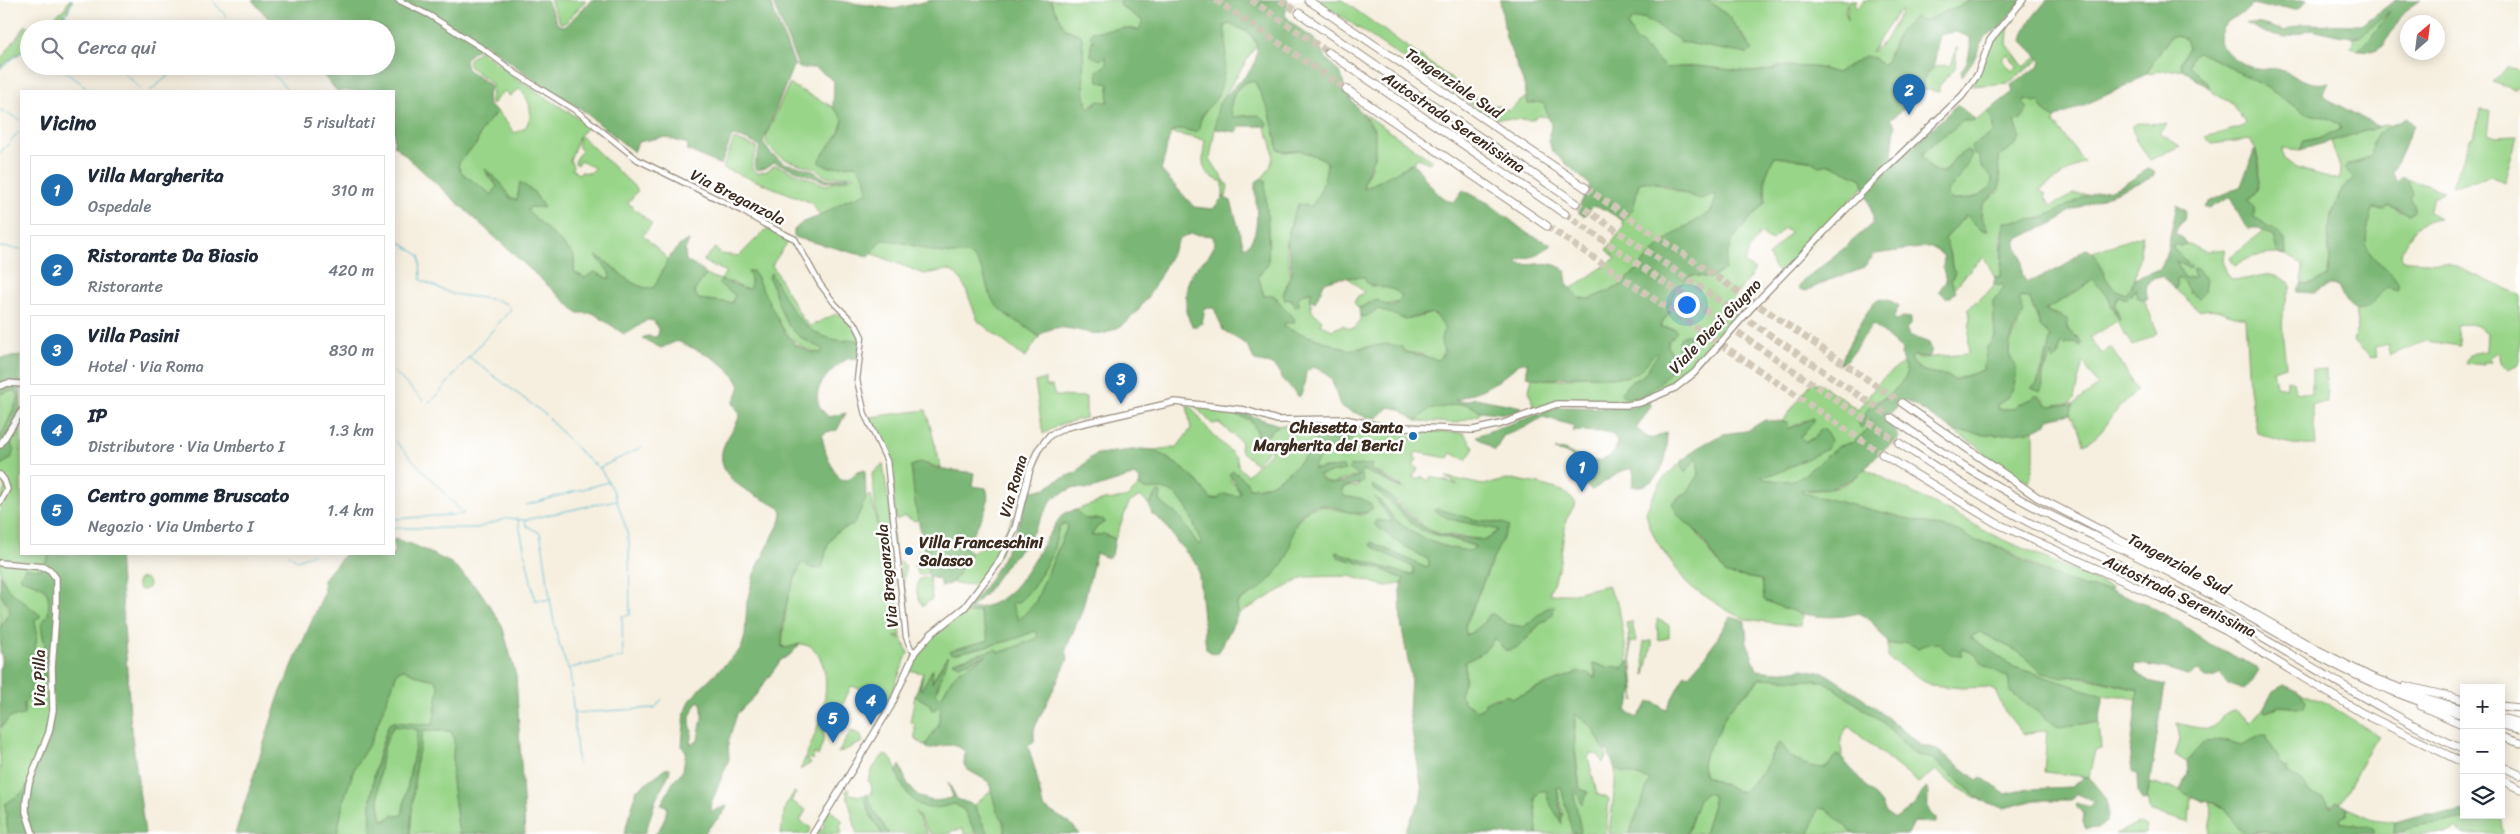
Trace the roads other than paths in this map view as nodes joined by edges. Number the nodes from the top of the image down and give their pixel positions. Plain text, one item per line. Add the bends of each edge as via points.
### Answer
1 (398, 0) edge
2 (1308, 0) edge
3 (2023, 0) edge
4 (1299, 13) tunnel mouth
5 (1328, 52) tunnel mouth
6 (1346, 88) tunnel mouth
7 (1586, 188) tunnel mouth
8 (1576, 203) tunnel mouth
9 (1565, 214) tunnel mouth
10 (1547, 226) tunnel mouth
11 (20, 384) edge
12 (0, 386) edge
13 (1186, 401) joint
14 (1902, 403) tunnel mouth
15 (20, 414) edge
16 (1892, 418) tunnel mouth
17 (1899, 443) tunnel mouth
18 (0, 445) edge
19 (1882, 454) tunnel mouth
20 (0, 475) edge
21 (0, 502) edge
22 (0, 563) edge
23 (915, 652) junction
24 (2371, 677) junction
25 (2408, 699) junction
26 (2460, 699) edge
27 (2505, 706) edge
28 (2460, 708) edge
29 (2520, 708) edge
30 (2460, 714) edge
31 (2505, 719) edge
32 (2460, 723) edge
33 (2520, 723) edge
34 (2505, 725) edge
35 (2520, 729) edge
36 (2505, 738) edge
37 (2520, 744) edge
38 (2460, 748) edge
39 (2460, 762) edge
40 (2505, 768) edge
41 (2520, 775) edge
42 (2505, 782) edge
43 (2520, 788) edge
44 (34, 834) edge
45 (813, 834) edge

1 - 23 street, Via Breganzola via 485,50 578,112 638,160 795,239 820,284 856,325 862,337 857,380 860,401 887,461 906,637
2 - 7 highway, Tangenziale Sud
3 - 13 main road, Viale Dieci Giugno via 1990,40 1978,74 1962,96 1874,180 1752,307 1694,373 1675,388 1640,403 1626,405 1557,404 1501,424 1473,430 1399,428 1344,418 1277,420 1245,410
4 - 8 highway, Tangenziale Sud
5 - 9 highway, Autostrada Serenissima
6 - 10 highway, Autostrada Serenissima
11 - 12 main road
13 - 23 main road, Via Roma via 1067,427 1050,435 1034,457 1015,529 1000,562 965,607 931,634
14 - 24 highway, Tangenziale Sud via 2037,496
15 - 18 main road
16 - 25 highway, Tangenziale Sud via 1946,455 2031,505 2176,576 2341,669
17 - 38 highway, Autostrada Serenissima via 2013,514 2178,592 2369,702
19 - 39 highway, Autostrada Serenissima via 1996,523 2226,631 2362,713
20 - 21 main road via 7,489
22 - 44 main road, Via Pilla via 44,567 56,578 53,710 26,801 26,812
23 - 45 main road, Via Roma via 891,706
24 - 26 highway
24 - 28 highway, Tangenziale Sud
25 - 30 highway, Tangenziale Sud
25 - 32 highway
27 - 29 highway
31 - 33 highway
34 - 35 highway
36 - 37 highway
40 - 41 highway
42 - 43 highway

